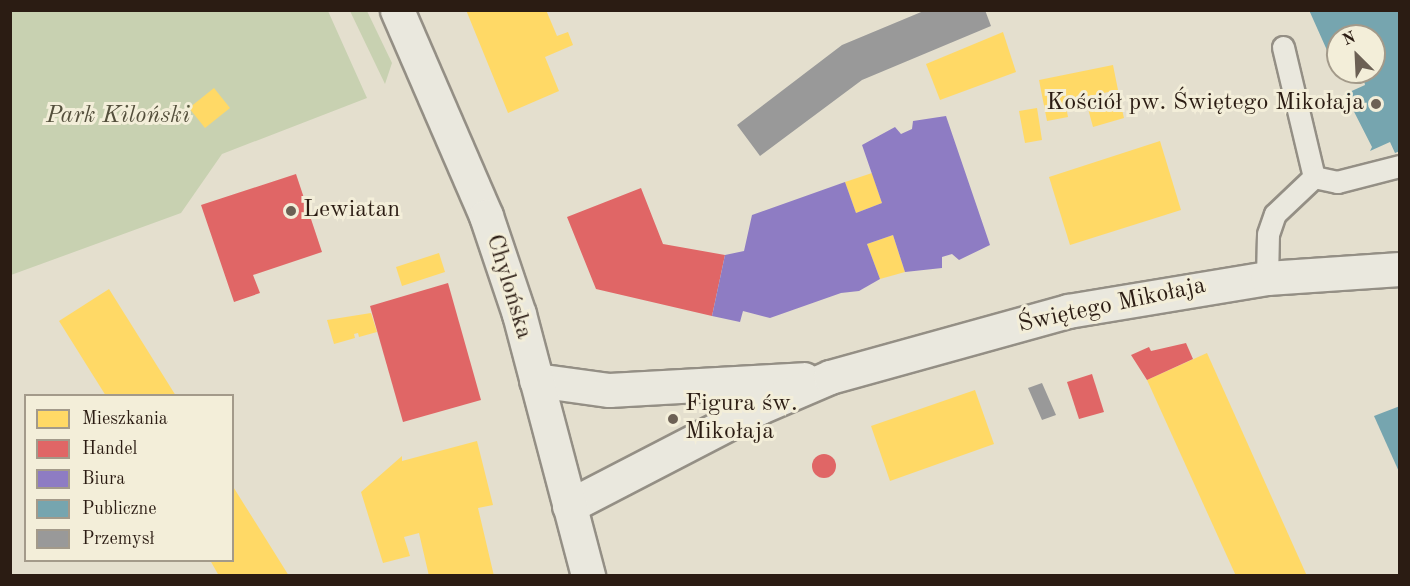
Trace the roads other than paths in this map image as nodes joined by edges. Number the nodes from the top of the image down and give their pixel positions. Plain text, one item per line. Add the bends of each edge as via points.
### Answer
1 (397, 10) edge
2 (1283, 47) dead end
3 (1400, 166) edge
4 (1314, 177) junction
5 (1400, 269) edge
6 (1267, 278) junction
7 (830, 377) junction
8 (536, 380) junction
9 (569, 506) junction
10 (588, 576) edge

1 - 8 street, Chylońska via 486,216
2 - 4 lane
3 - 4 lane via 1337,182
4 - 6 lane via 1275,214 1268,234
5 - 6 street, Świętego Mikołaja
6 - 7 street, Świętego Mikołaja via 1068,311
7 - 8 street, Świętego Mikołaja via 609,390
7 - 9 street, Świętego Mikołaja via 760,407
8 - 9 street, Chylońska
9 - 10 street, Chylońska

